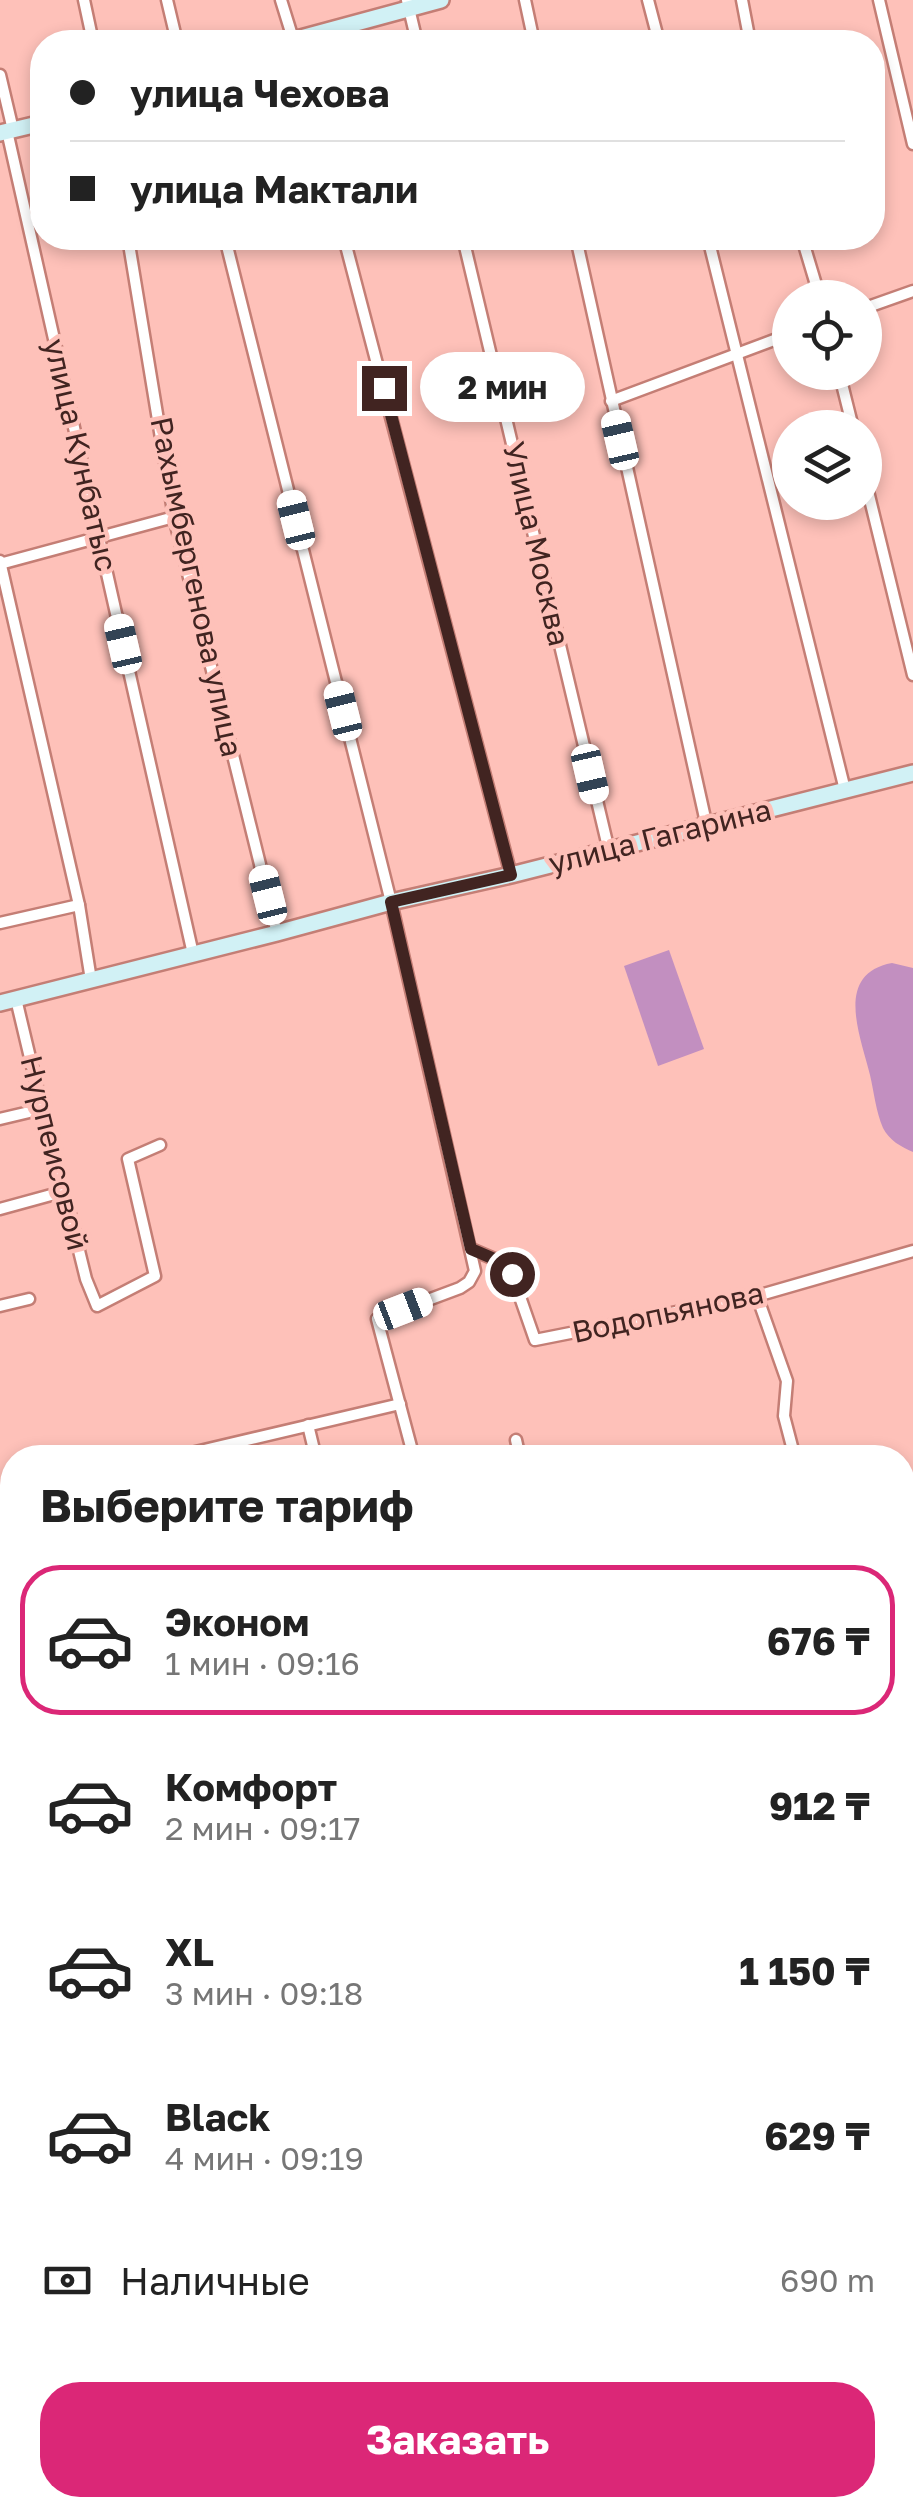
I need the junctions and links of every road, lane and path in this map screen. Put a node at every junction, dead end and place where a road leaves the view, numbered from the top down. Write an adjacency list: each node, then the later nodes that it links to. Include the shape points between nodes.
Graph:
1 (84, 0): 10 (street)
2 (167, 0): 11 (street)
3 (281, 0): 12 (street)
4 (441, 0): 9 (main road)
5 (525, 0): 15 (street)
6 (648, 0): 16 (street)
7 (742, 0): 17 (street)
8 (879, 0): 20 (street)
9 (408, 5): 13 (main road); 14 (street)
10 (90, 30)
11 (174, 30)
12 (288, 30)
13 (329, 30)
14 (414, 30)
15 (531, 30)
16 (656, 30)
17 (748, 30)
18 (0, 75): 19 (street, улица Кунбатыс)
19 (6, 132): 21 (street, улица Кунбатыс)
20 (913, 144)
21 (30, 238)
22 (33, 250): 38 (street, улица Кунбатыс)
23 (130, 250): 36 (street, Рахымбергенова улица)
24 (228, 250): 46 (street)
25 (347, 250): 45 (street)
26 (467, 250): 44 (street, Улица Москва)
27 (579, 250): 35 (street)
28 (711, 250): 34 (street)
29 (806, 250): 30 (street)
30 (815, 280)
31 (913, 291): 32 (street)
32 (882, 302)
33 (772, 341): 34 (street)
34 (738, 354): 35 (street); 42 (street)
35 (611, 401): 43 (street)
36 (174, 517): 38 (street); 49 (street, Рахымбергенова улица)
37 (875, 520): 40 (street)
38 (98, 538): 39 (street); 50 (street, улица Кунбатыс)
39 (0, 563): 47 (street)
40 (913, 676)
41 (913, 773): 42 (main road, улица Гагарина)
42 (846, 790): 43 (main road, улица Гагарина)
43 (707, 827): 44 (main road, улица Гагарина)
44 (608, 851): 45 (main road, улица Гагарина)
45 (511, 875): 46 (main road, улица Гагарина)
46 (391, 902): 49 (main road, улица Гагарина); 58 (street)
47 (78, 906): 48 (street); 51 (street)
48 (0, 922)
49 (277, 933): 50 (main road, улица Гагарина)
50 (194, 954): 51 (main road, улица Гагарина)
51 (91, 980): 52 (main road, улица Гагарина)
52 (8, 1001): 53 (street, Нурпеисовой)
53 (42, 1109): 54 (street); 56 (street, Нурпеисовой)
54 (0, 1119)
55 (160, 1145): 56 (street, Нурпеисовой, via 128,1159 156,1276 97,1306)
56 (62, 1192): 57 (street)
57 (0, 1209)
58 (471, 1249): 60 (street, Водопьянова, via 512,1274 535,1340); 63 (street, via 476,1271 469,1282 376,1319)
59 (913, 1250): 60 (street, Водопьянова)
60 (757, 1296): 70 (street, via 787,1381 784,1416)
61 (29, 1299): 62 (street)
62 (0, 1306)
63 (400, 1404): 64 (street); 68 (street)
64 (308, 1426): 66 (street); 67 (street)
65 (516, 1440): 69 (street)
66 (226, 1445)
67 (313, 1445)
68 (411, 1445)
69 (517, 1445)
70 (791, 1445)

